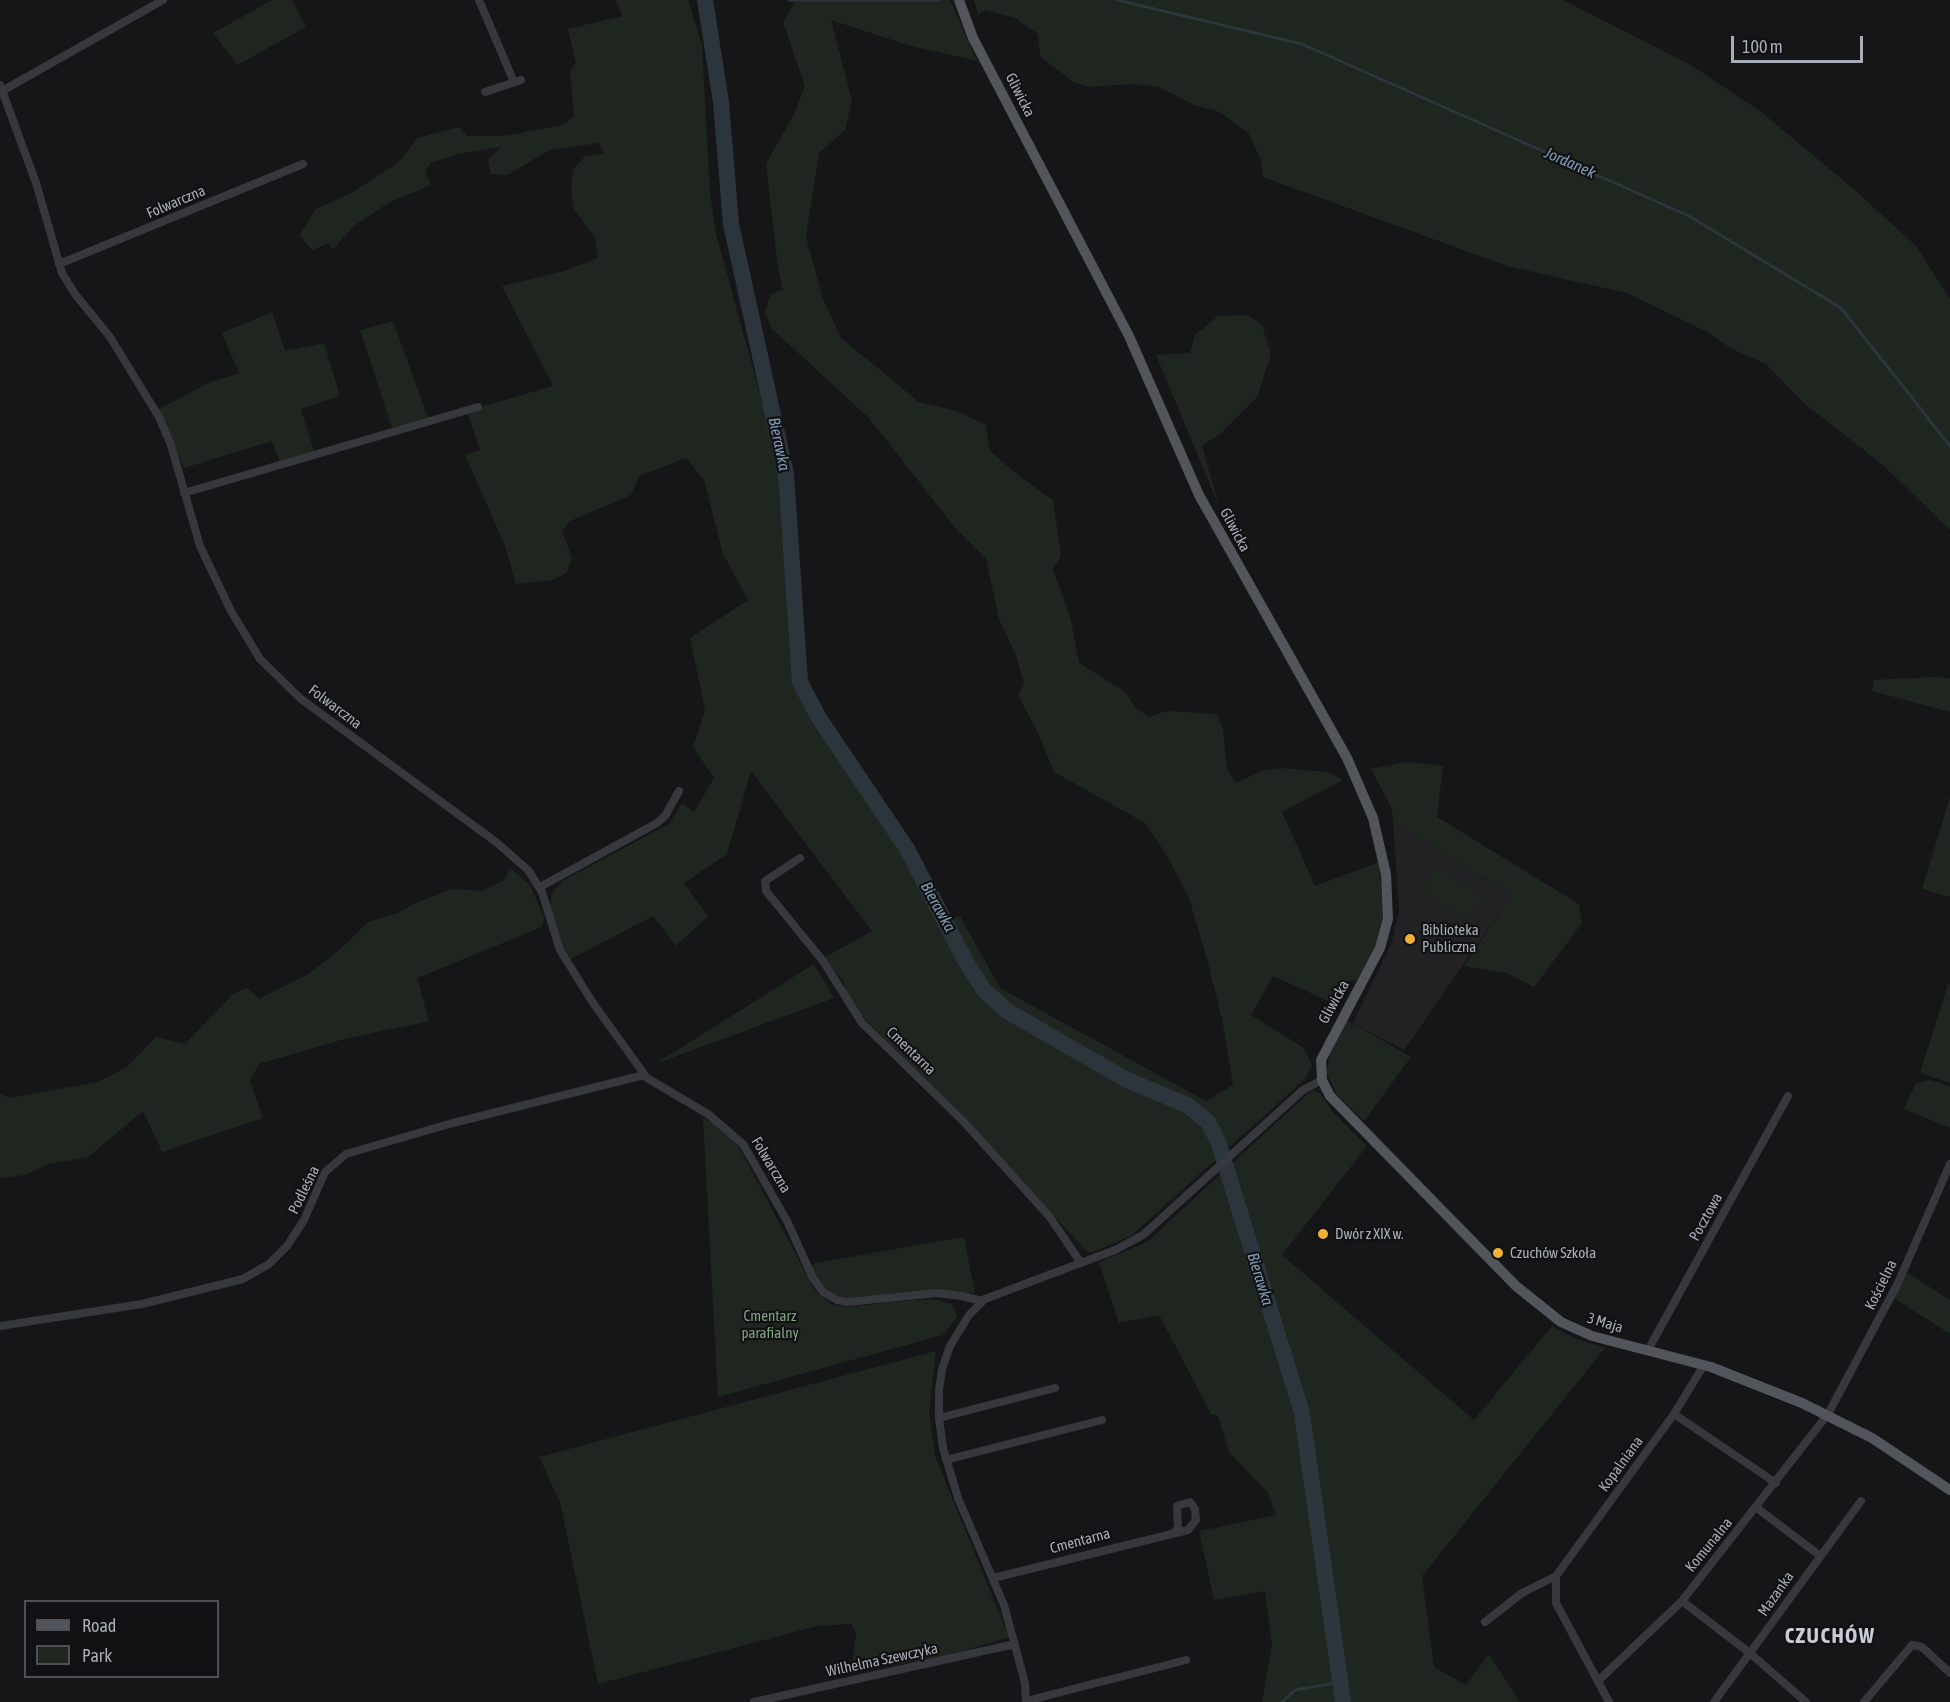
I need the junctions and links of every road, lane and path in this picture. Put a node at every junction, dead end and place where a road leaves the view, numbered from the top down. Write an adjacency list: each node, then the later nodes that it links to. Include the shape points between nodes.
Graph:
1 (163, 0): 4 (street, Folwarczna)
2 (479, 0): 5 (street, via 517,81)
3 (959, 0): 14 (main road, Gliwicka, via 979,48 1132,341 1199,495 1347,758 1373,818 1388,883 1386,929 1374,960 1324,1051)
4 (1, 88): 7 (street, Folwarczna, via 39,191)
5 (485, 92)
6 (303, 164): 7 (street, Folwarczna)
7 (59, 264): 9 (street, Folwarczna, via 72,290 112,341 156,412 169,439)
8 (478, 407): 9 (street)
9 (184, 493): 12 (street, Folwarczna, via 195,534 223,596 267,668 312,708 514,857)
10 (680, 791): 12 (street, via 657,823)
11 (800, 858): 17 (street, Cmentarna, via 765,881 766,891 823,961 862,1023 957,1115 1036,1200)
12 (540, 887): 13 (street, Folwarczna, via 555,939 569,967)
13 (644, 1075): 18 (street, Folwarczna, via 708,1114 743,1144 787,1221 813,1278 827,1295 858,1302 917,1294 949,1294); 19 (street, Podleśna, via 443,1125 342,1156 326,1172 292,1240 273,1260 243,1279 142,1304)
14 (1322, 1080): 17 (street, via 1307,1086 1137,1239); 20 (main road, 3 Maja, via 1344,1112 1540,1308 1582,1333)
15 (1788, 1096): 20 (street, Pocztowa)
16 (1950, 1164): 24 (street, Kościelna, via 1898,1283)
17 (1082, 1263): 18 (street)
18 (982, 1301): 25 (street, via 956,1334 945,1358)
19 (0, 1326)
20 (1648, 1350): 21 (main road, 3 Maja)
21 (1704, 1365): 23 (street, Kopalniana); 24 (main road, 3 Maja)
22 (1055, 1388): 25 (street)
23 (1674, 1414): 28 (street); 34 (street, Kopalniana)
24 (1828, 1414): 28 (street, Komunalna); 29 (main road, 3 Maja, via 1906,1458)
25 (939, 1418): 27 (street)
26 (1102, 1420): 27 (street)
27 (946, 1460): 35 (street, via 960,1505)
28 (1776, 1483): 31 (street, Komunalna)
29 (1950, 1490)
30 (1860, 1501): 33 (street, Mazanka)
31 (1757, 1508): 33 (street); 36 (street, Komunalna)
32 (1174, 1533): 35 (street, Cmentarna)
33 (1819, 1555): 39 (street, Mazanka)
34 (1556, 1576): 37 (street, Kopalniana, via 1522,1593); 42 (street, via 1556,1603)
35 (993, 1578): 38 (street)
36 (1682, 1601): 39 (street); 42 (street, Komunalna)
37 (1485, 1622)
38 (1015, 1644): 43 (street, Wilhelma Szewczyka); 44 (street)
39 (1751, 1654): 46 (street, Mazanka); 47 (street)
40 (1186, 1660): 44 (street)
41 (1949, 1672): 48 (street, via 1922,1647 1912,1645)
42 (1598, 1681): 45 (street)
43 (754, 1702)
44 (1026, 1702)
45 (1609, 1702)
46 (1714, 1702)
47 (1806, 1702)
48 (1864, 1702)

